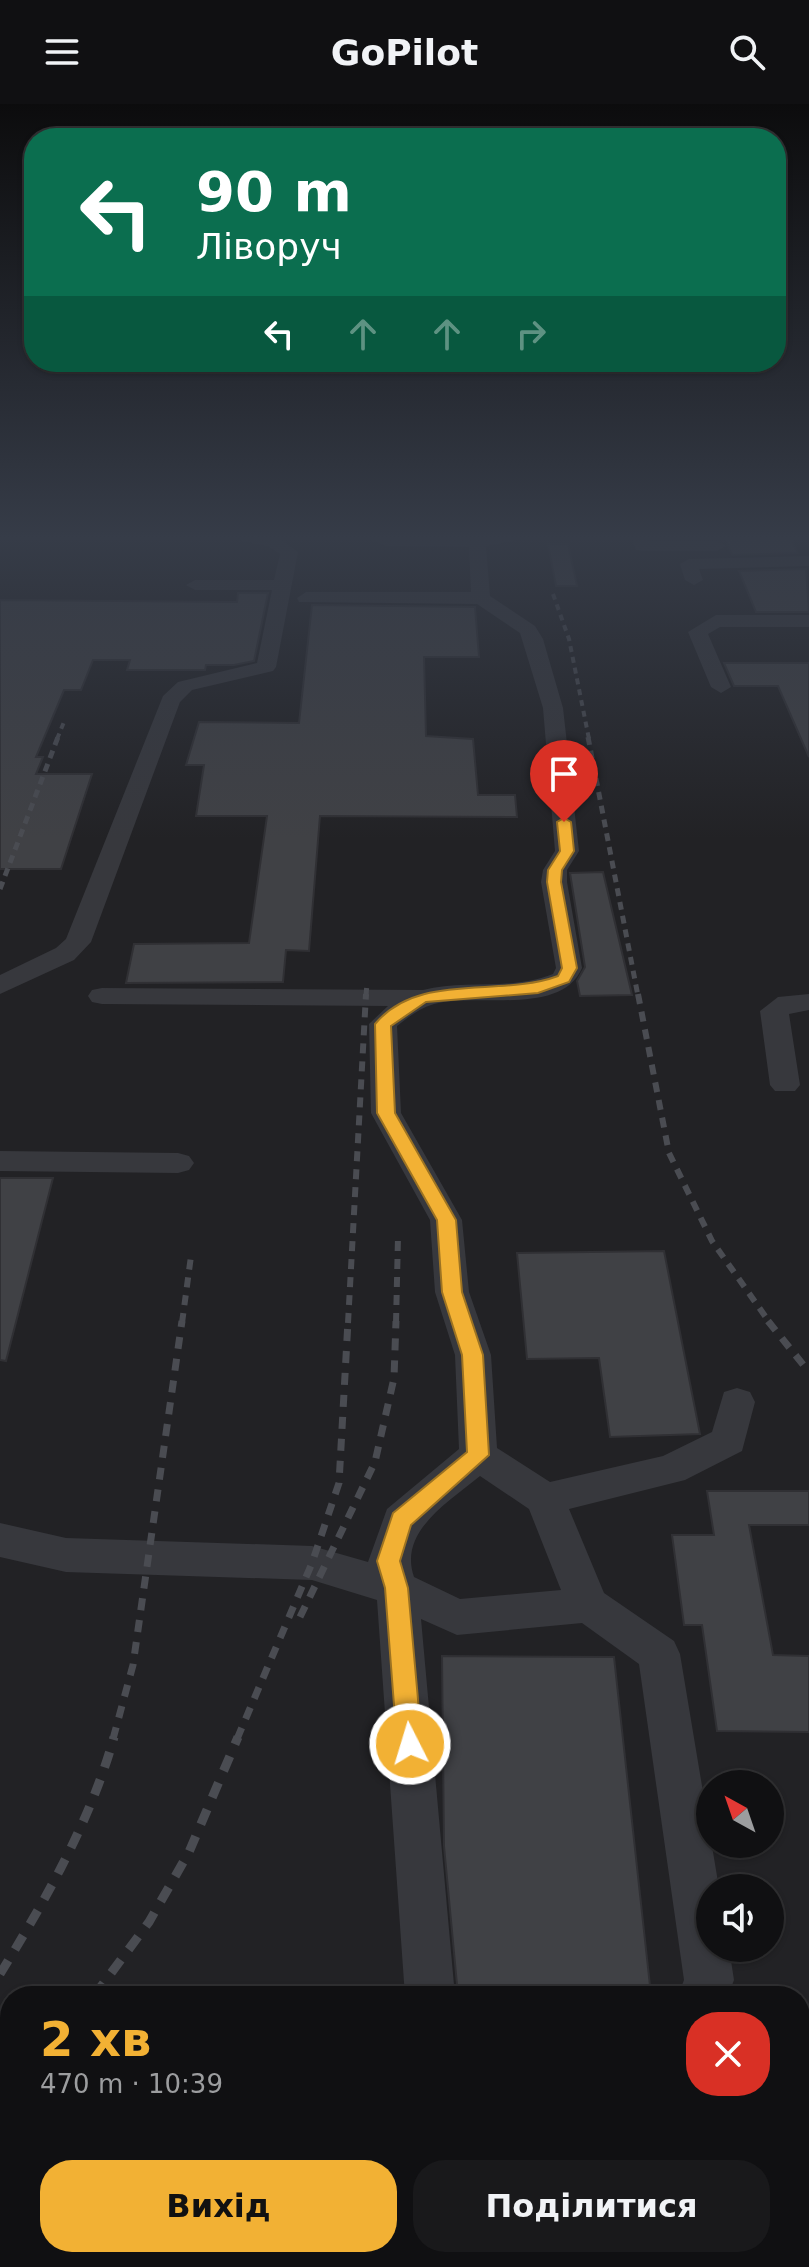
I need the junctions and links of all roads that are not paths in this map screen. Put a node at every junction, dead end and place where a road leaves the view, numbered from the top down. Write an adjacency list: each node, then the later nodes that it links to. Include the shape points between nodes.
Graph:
1 (272, 638): 5 (lane, via 266,667 185,686 170,700 78,942 65,954)
2 (531, 638): 7 (lane, via 553,708 567,851 554,882 569,968 564,979 538,989)
3 (700, 638): 4 (lane)
4 (721, 687)
5 (0, 986)
6 (102, 996): 7 (lane)
7 (422, 998): 13 (lane, via 383,1024 386,1113 446,1220 452,1292 473,1355)
8 (809, 1002): 9 (lane, via 788,1003 774,1011)
9 (785, 1085)
10 (0, 1161): 11 (lane)
11 (178, 1163)
12 (737, 1402): 14 (lane, via 729,1441 671,1469)
13 (478, 1455): 14 (lane); 16 (lane, via 401,1520 388,1561)
14 (545, 1499): 17 (lane)
15 (0, 1540): 16 (lane, via 66,1555 312,1563)
16 (397, 1588): 17 (lane, via 457,1617); 18 (lane)
17 (588, 1605): 19 (lane, via 659,1654)
18 (429, 1986)
19 (707, 1986)

